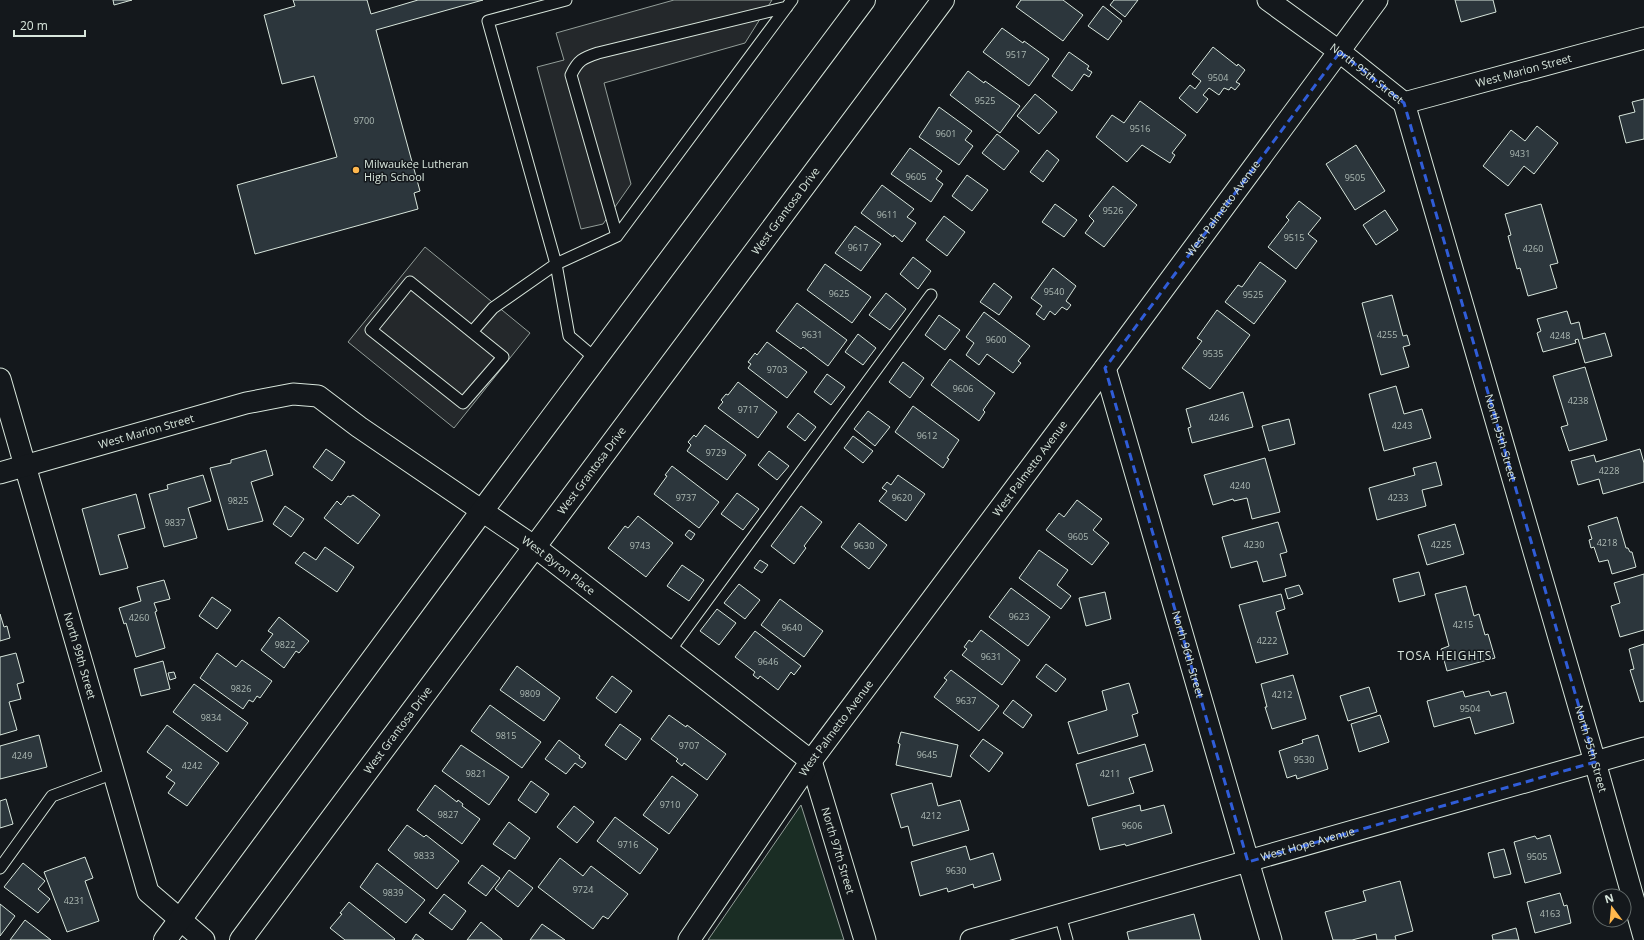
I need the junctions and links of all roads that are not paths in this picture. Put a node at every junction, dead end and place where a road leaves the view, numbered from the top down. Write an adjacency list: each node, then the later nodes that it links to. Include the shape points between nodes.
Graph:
1 (566, 0): 11 (lane, via 488,21)
2 (864, 0): 14 (street)
3 (943, 0): 21 (street, West Grantosa Drive)
4 (1268, 0): 8 (street, North 95th Street)
5 (1377, 0): 8 (street, West Palmetto Avenue)
6 (789, 4): 10 (lane); 10 (lane, via 598,53 576,64 571,75)
7 (1644, 38): 9 (street, West Marion Street)
8 (1340, 52): 9 (street, North 95th Street); 15 (street, West Palmetto Avenue)
9 (1404, 103): 25 (street, North 95th Street)
10 (617, 236): 11 (lane)
11 (556, 264): 13 (lane, via 493,308); 14 (lane, via 569,336)
12 (931, 295): 22 (lane)
13 (472, 332): 13 (lane, via 503,357 463,403 371,330 410,282)
14 (596, 359): 20 (street)
15 (1105, 368): 24 (street, West Palmetto Avenue); 27 (street, North 96th Street)
16 (0, 379): 18 (street, North 99th Street)
17 (293, 394): 18 (street, West Marion Street, via 246,403); 20 (street, West Byron Place, via 318,396)
18 (24, 466): 19 (street, West Marion Street); 26 (street, North 99th Street)
19 (0, 473)
20 (482, 511): 21 (street, West Byron Place); 30 (street)
21 (535, 547): 22 (street, West Byron Place); 34 (street, West Grantosa Drive)
22 (669, 652): 24 (street, West Byron Place)
23 (1644, 748): 25 (street, West Hope Avenue)
24 (811, 761): 35 (street, West Palmetto Avenue); 36 (street, North 97th Street)
25 (1595, 762): 27 (street, West Hope Avenue); 31 (street, North 95th Street)
26 (114, 773): 28 (lane, via 52,796); 30 (street, North 99th Street, via 148,892)
27 (1248, 862): 29 (street, West Hope Avenue); 39 (street, North 96th Street)
28 (0, 868)
29 (1060, 915): 37 (street, West Hope Avenue); 38 (lane)
30 (180, 920): 32 (street); 33 (street, North 99th Street)
31 (1644, 937)
32 (165, 940)
33 (204, 940)
34 (241, 940)
35 (689, 940)
36 (865, 940)
37 (971, 940)
38 (1067, 940)
39 (1271, 940)

